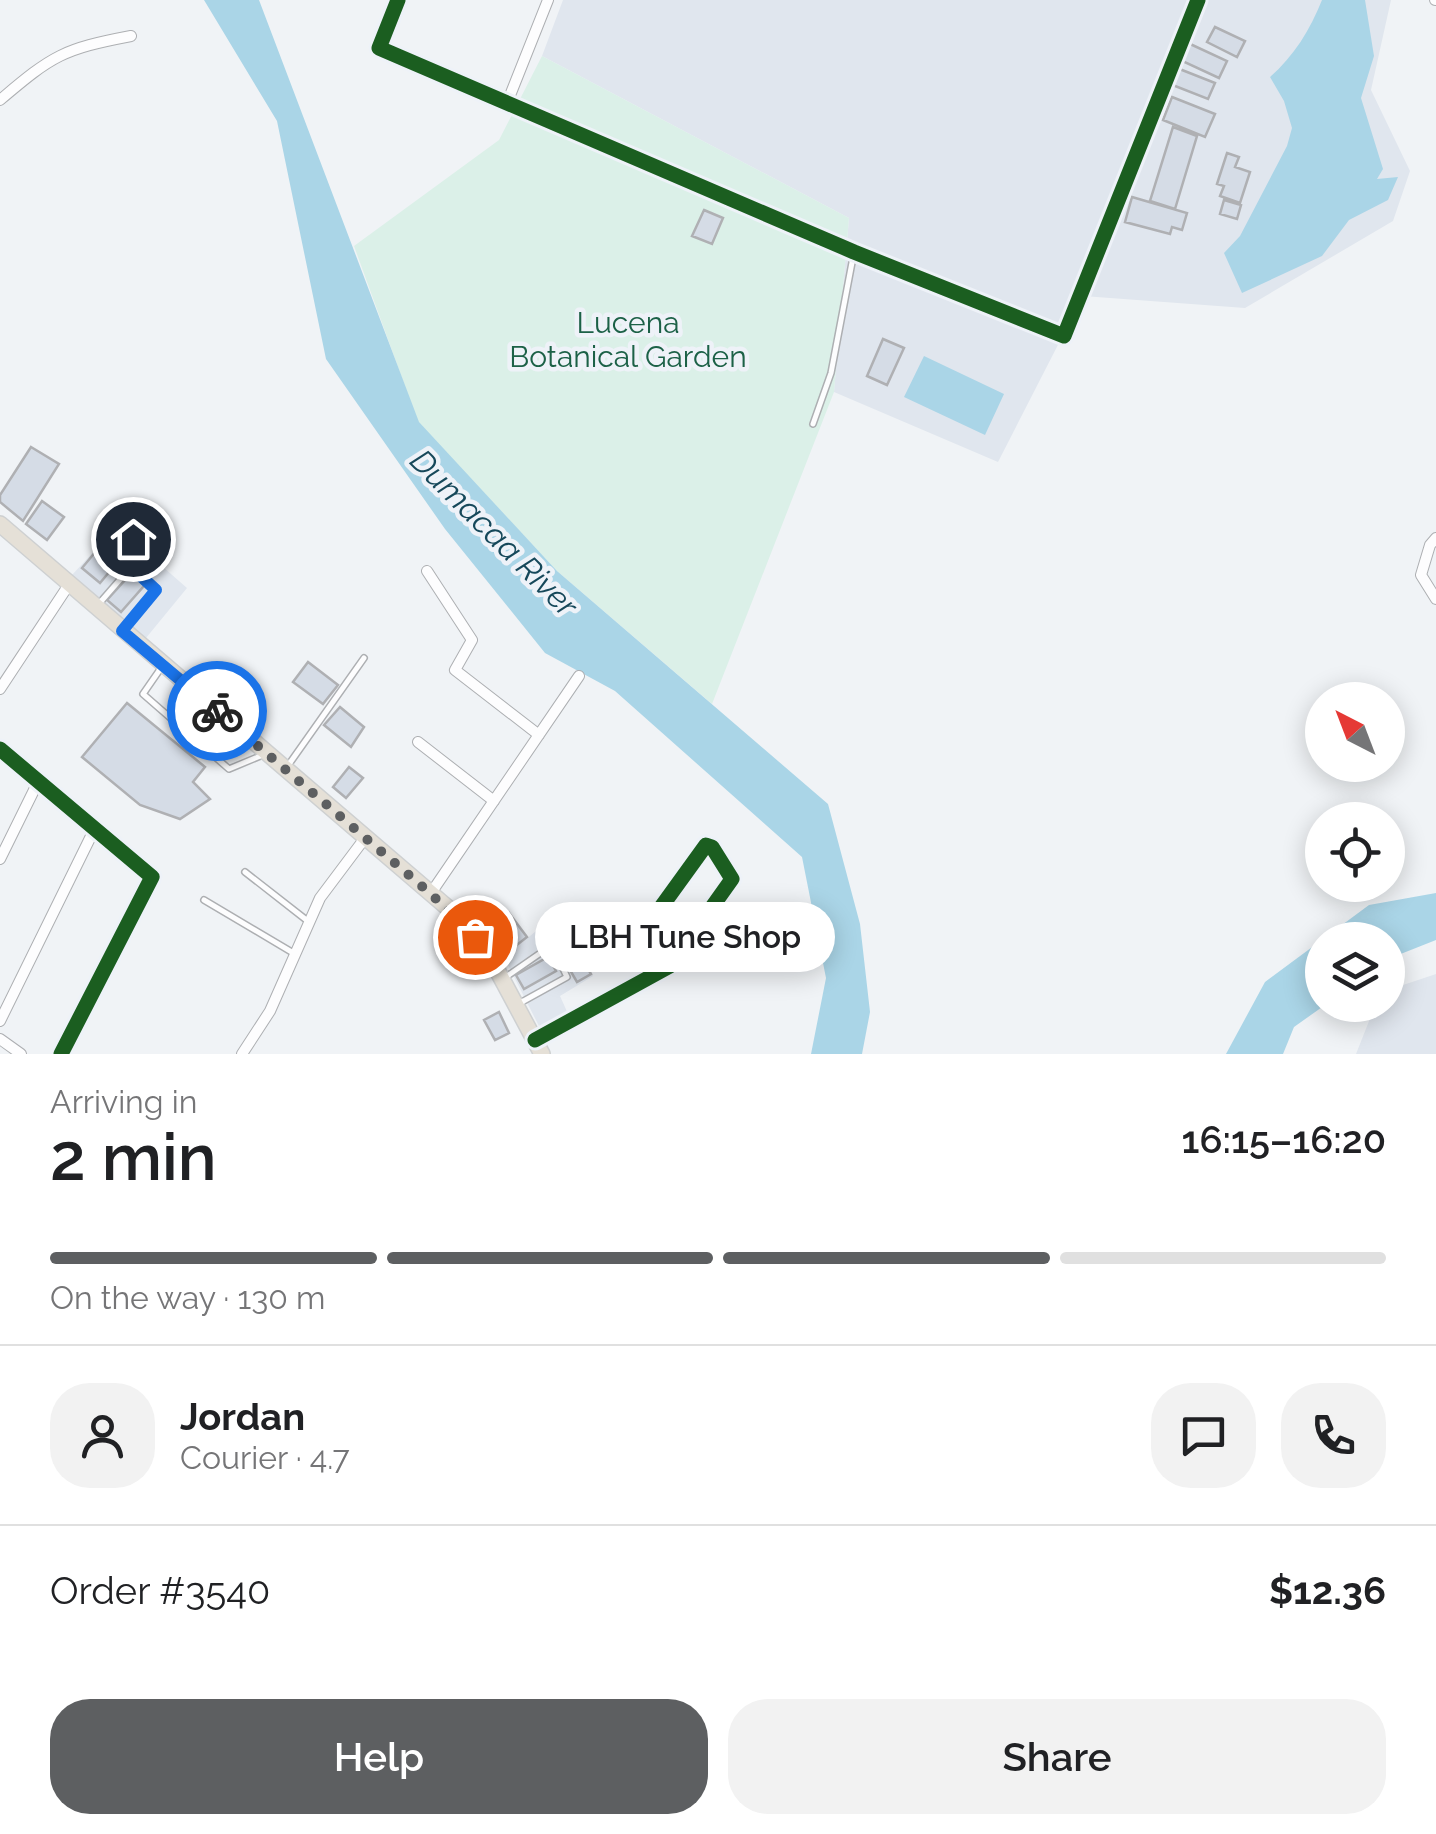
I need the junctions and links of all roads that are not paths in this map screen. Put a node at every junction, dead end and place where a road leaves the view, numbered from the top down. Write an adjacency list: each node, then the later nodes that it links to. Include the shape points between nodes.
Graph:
1 (398, 0): 6 (street, via 379,48)
2 (548, 0): 6 (street)
3 (1198, 0): 7 (street, via 1064,336)
4 (131, 36): 5 (street, via 73,47)
5 (0, 100)
6 (507, 102): 7 (street)
7 (854, 252): 8 (lane, via 831,373)
8 (813, 424)
9 (0, 524): 14 (main road)
10 (1436, 538): 15 (street, via 1421,576)
11 (133, 539): 12 (lane)
12 (131, 567): 16 (lane); 17 (lane, via 156,590)
13 (426, 571): 22 (street, via 472,640 455,670)
14 (68, 586): 16 (main road); 21 (street)
15 (1436, 599)
16 (95, 608): 17 (main road)
17 (122, 631): 19 (main road)
18 (364, 658): 26 (lane)
19 (162, 665): 25 (main road); 25 (lane, via 143,694 229,768)
20 (580, 676): 22 (street)
21 (0, 689)
22 (539, 735): 28 (street)
23 (418, 742): 28 (street)
24 (0, 749): 27 (street)
25 (267, 754): 26 (main road)
26 (286, 769): 30 (main road)
27 (38, 782): 29 (street); 31 (street)
28 (494, 801): 33 (street)
29 (95, 828): 40 (street); 44 (street, via 152,877)
30 (365, 838): 33 (main road); 35 (street)
31 (0, 859)
32 (245, 872): 35 (lane)
33 (431, 894): 38 (main road, via 462,920)
34 (204, 900): 37 (lane)
35 (309, 922): 37 (street)
36 (688, 937): 36 (street, via 732,879 712,847 706,846 659,910); 42 (street, via 670,966)
37 (295, 954): 45 (street)
38 (503, 979): 39 (main road); 39 (lane, via 552,945 567,977)
39 (517, 1004): 42 (main road)
40 (0, 1022)
41 (0, 1038): 43 (street)
42 (538, 1047)
43 (21, 1054)
44 (61, 1054)
45 (242, 1054)

